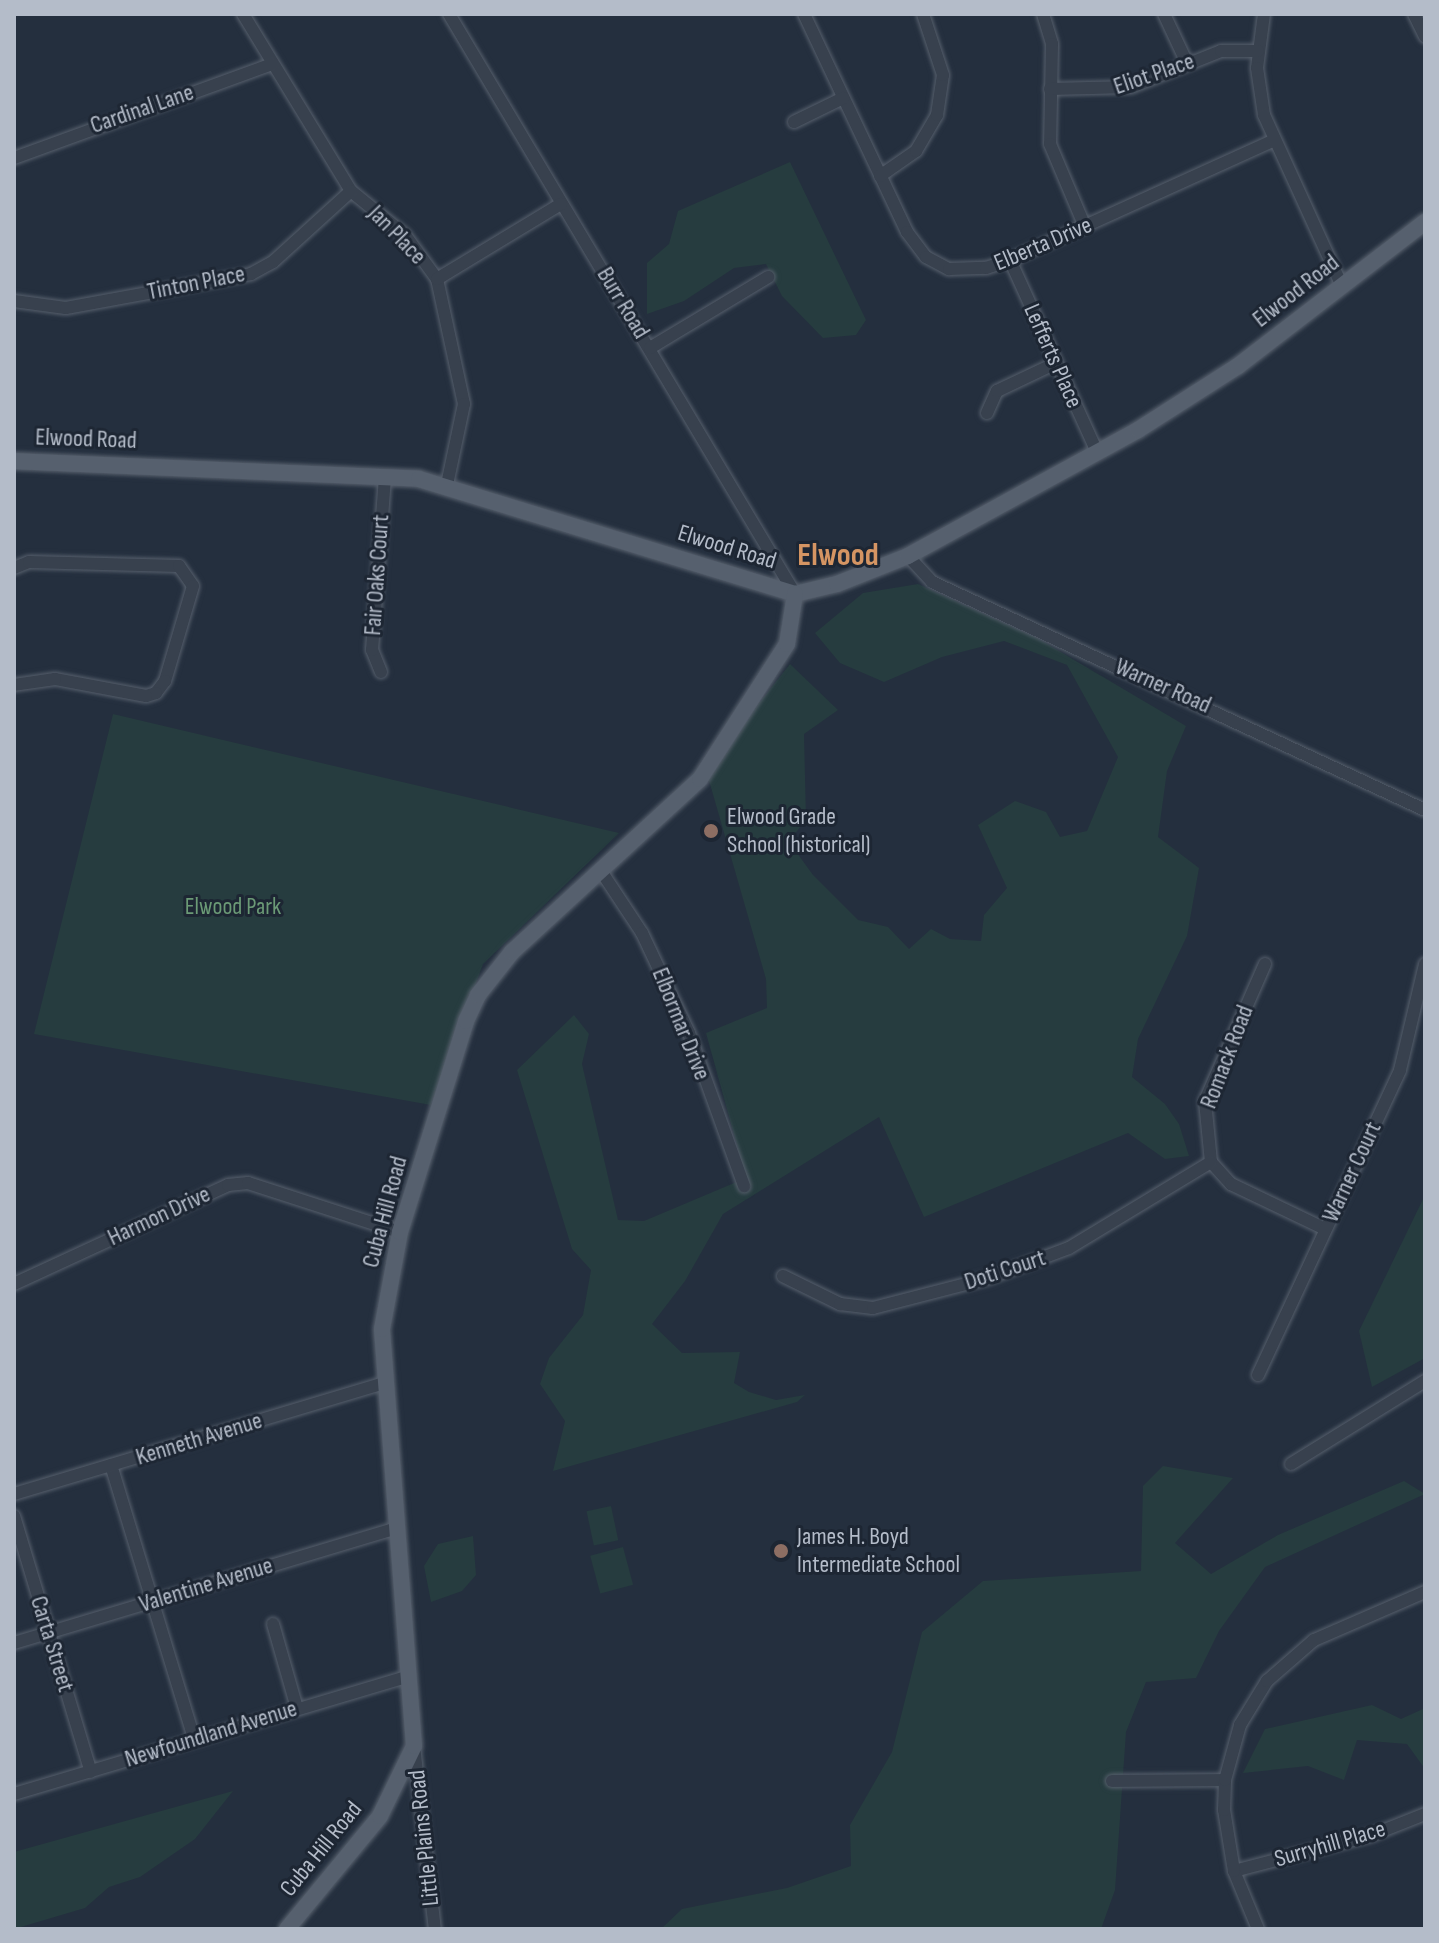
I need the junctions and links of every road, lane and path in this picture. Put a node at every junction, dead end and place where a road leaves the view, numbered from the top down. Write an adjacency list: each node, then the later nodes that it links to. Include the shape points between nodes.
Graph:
1 (243, 14): 12 (street, Jan Place)
2 (449, 14): 20 (street, Burr Road)
3 (804, 14): 14 (street, Elberta Drive)
4 (923, 14): 18 (street, via 941,64 937,115 916,151)
5 (1043, 14): 13 (street, via 1052,44)
6 (1164, 14): 11 (street)
7 (1264, 14): 10 (street)
8 (1414, 14): 9 (street)
9 (1425, 37)
10 (1258, 51): 11 (street, Eliot Place, via 1221,51); 16 (street, via 1258,90)
11 (1187, 63): 13 (street, Eliot Place, via 1131,87)
12 (272, 64): 17 (street, Cardinal Lane); 19 (street, Jan Place)
13 (1050, 89): 22 (street, via 1050,144)
14 (843, 98): 15 (street); 18 (street, Elberta Drive)
15 (794, 122)
16 (1274, 140): 22 (street, Elberta Drive); 26 (street)
17 (14, 158)
18 (880, 176): 23 (street, Elberta Drive, via 907,232 926,257 965,271)
19 (351, 191): 25 (street, Jan Place, via 405,235); 27 (street, Tinton Place, via 273,262 251,274 66,308)
20 (561, 204): 25 (street); 28 (street, Burr Road)
21 (1425, 222): 26 (main road, Elwood Road)
22 (1085, 227): 23 (street, Elberta Drive)
23 (1010, 260): 29 (street, Lefferts Place)
24 (768, 277): 28 (street)
25 (437, 279): 34 (street, Jan Place, via 464,404)
26 (1342, 286): 31 (main road, Elwood Road, via 1205,388)
27 (14, 301)
28 (650, 348): 37 (street, Burr Road)
29 (1056, 363): 30 (street, via 997,391); 31 (street, Lefferts Place)
30 (987, 413)
31 (1097, 452): 35 (main road, Elwood Road)
32 (14, 461): 33 (main road, Elwood Road)
33 (385, 476): 34 (main road, Elwood Road); 38 (street, Fair Oaks Court, via 372,650)
34 (447, 485): 37 (main road, Elwood Road)
35 (908, 556): 37 (main road, Elwood Road); 40 (street, Warner Road, via 932,582)
36 (14, 568): 39 (street, via 29,562 179,566 193,586 165,681 156,693 146,696 55,679)
37 (795, 594): 41 (main road, Cuba Hill Road, via 787,644 700,779)
38 (381, 672)
39 (14, 685)
40 (1425, 810)
41 (601, 871): 45 (street, Elbormar Drive, via 642,933 689,1033); 47 (main road, Cuba Hill Road, via 512,952 478,995)
42 (1265, 964): 44 (street, Romack Road, via 1205,1101)
43 (1425, 964): 46 (street, Warner Court, via 1414,995 1407,1053)
44 (1211, 1162): 46 (street, via 1231,1184); 48 (street, Doti Court, via 1069,1248 989,1278 873,1308 840,1304)
45 (744, 1186)
46 (1325, 1229): 50 (street, Warner Court)
47 (400, 1232): 49 (street, Harmon Drive, via 248,1183 228,1185); 52 (main road, Cuba Hill Road, via 382,1329)
48 (783, 1276)
49 (14, 1284)
50 (1258, 1375)
51 (1425, 1381): 53 (street)
52 (383, 1383): 54 (street, Kenneth Avenue); 57 (main road, Cuba Hill Road)
53 (1291, 1464)
54 (111, 1465): 55 (street, Kenneth Avenue); 59 (street)
55 (14, 1494)
56 (14, 1516): 61 (street, Carta Street)
57 (397, 1528): 59 (street, Valentine Avenue); 63 (main road, Cuba Hill Road)
58 (1425, 1592): 68 (street, via 1314,1640 1286,1662 1252,1703)
59 (152, 1602): 61 (street, Valentine Avenue); 65 (street)
60 (273, 1624): 64 (street)
61 (49, 1632): 62 (street, Valentine Avenue); 67 (street, Carta Street)
62 (14, 1643)
63 (409, 1676): 64 (street, Newfoundland Avenue); 66 (main road, Cuba Hill Road)
64 (297, 1708): 65 (street, Newfoundland Avenue)
65 (194, 1739): 67 (street, Newfoundland Avenue)
66 (414, 1746): 73 (main road, Cuba Hill Road, via 380,1816); 74 (street, Little Plains Road)
67 (91, 1772): 70 (street, Newfoundland Avenue)
68 (1225, 1780): 69 (street); 72 (street)
69 (1112, 1781)
70 (14, 1794)
71 (1425, 1814): 72 (street, Surryhill Place, via 1372,1835)
72 (1234, 1871): 75 (street)
73 (287, 1929)
74 (435, 1929)
75 (1258, 1929)

